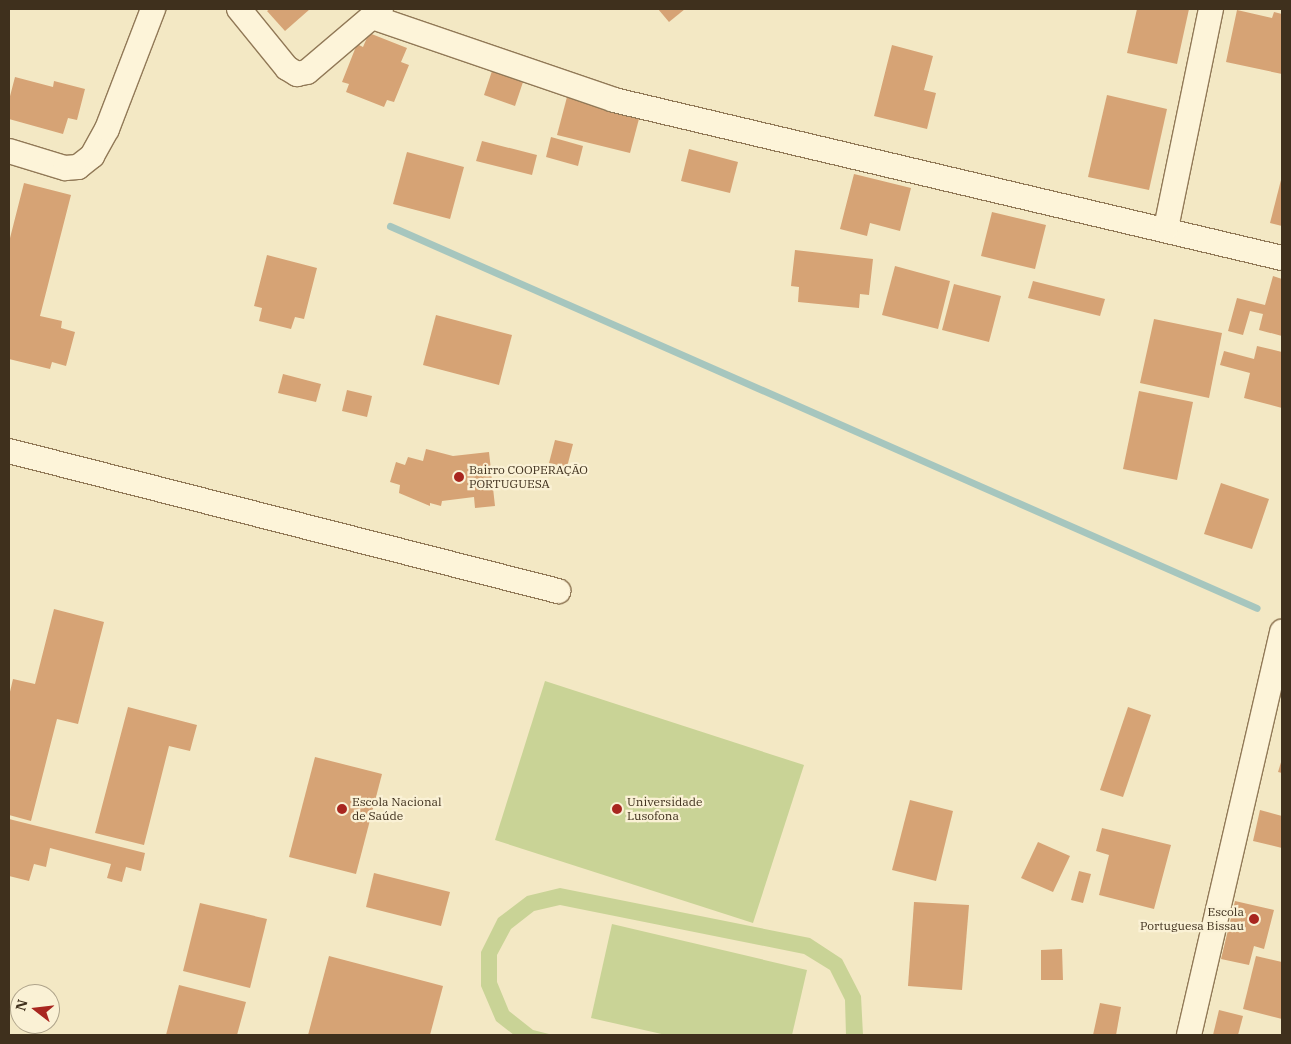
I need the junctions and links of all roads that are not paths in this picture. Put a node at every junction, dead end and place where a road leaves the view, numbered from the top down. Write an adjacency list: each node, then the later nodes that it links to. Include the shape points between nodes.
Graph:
1 (153, 9): 5 (street, via 107,129 92,156 78,167 65,168)
2 (239, 9): 4 (street, via 287,68 296,74 306,72)
3 (1211, 9): 6 (street)
4 (377, 13): 6 (street, via 614,100)
5 (9, 151)
6 (1166, 228): 7 (street)
7 (1282, 258)
8 (9, 451): 9 (street)
9 (558, 591)
10 (1282, 632): 11 (street)
11 (1279, 662): 12 (street)
12 (1189, 1035)

